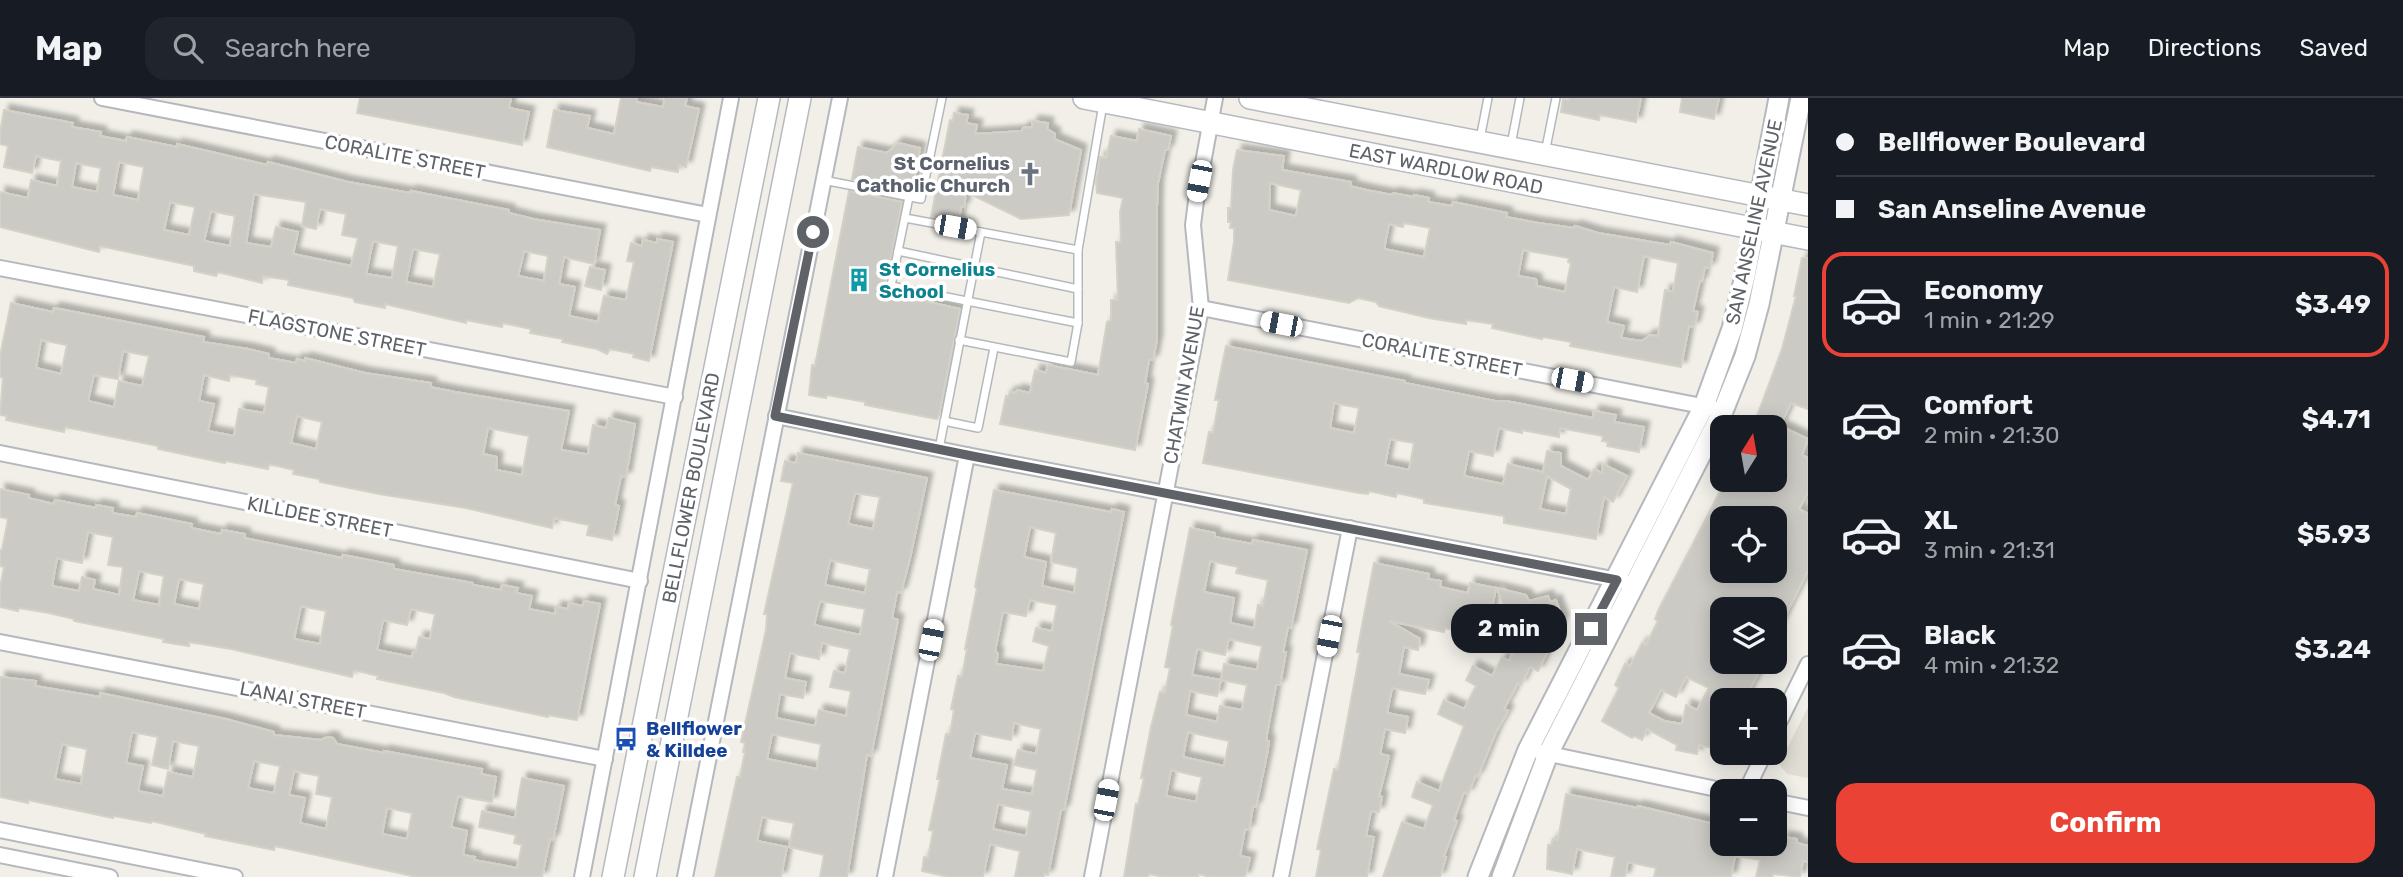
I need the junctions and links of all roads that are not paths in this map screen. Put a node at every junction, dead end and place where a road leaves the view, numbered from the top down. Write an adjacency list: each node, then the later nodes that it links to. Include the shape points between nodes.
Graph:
1 (102, 98): 27 (street, CORALITE STREET)
2 (731, 98): 27 (street, BELLFLOWER BOULEVARD)
3 (769, 98): 68 (main road, BELLFLOWER BOULEVARD)
4 (800, 98): 69 (main road, BELLFLOWER BOULEVARD)
5 (840, 98): 22 (street)
6 (942, 98): 24 (lane, via 920,199)
7 (1215, 98): 15 (street, CHATWIN AVENUE)
8 (1250, 98): 16 (main road, EAST WARDLOW ROAD)
9 (1488, 98): 17 (lane)
10 (1520, 98): 18 (lane)
11 (1556, 98): 19 (lane)
12 (1779, 98): 25 (street, SAN ANSELINE AVENUE)
13 (1801, 98): 25 (street, SAN ANSELINE AVENUE)
14 (1093, 101): 15 (main road, EAST WARDLOW ROAD); 33 (lane)
15 (1210, 124): 20 (main road, EAST WARDLOW ROAD); 39 (street, CHATWIN AVENUE, via 1193,225)
16 (1397, 126): 17 (main road, EAST WARDLOW ROAD); 20 (main road)
17 (1479, 142): 18 (main road, EAST WARDLOW ROAD)
18 (1510, 148): 19 (main road, EAST WARDLOW ROAD)
19 (1545, 154): 21 (main road, EAST WARDLOW ROAD)
20 (1390, 158): 23 (main road, EAST WARDLOW ROAD)
21 (1576, 160): 23 (main road); 25 (main road, EAST WARDLOW ROAD)
22 (823, 180): 24 (lane); 45 (street)
23 (1571, 192): 29 (main road, EAST WARDLOW ROAD)
24 (909, 197): 28 (lane)
25 (1771, 197): 26 (main road, EAST WARDLOW ROAD); 29 (street, SAN ANSELINE AVENUE); 31 (street, SAN ANSELINE AVENUE)
26 (1808, 205)
27 (708, 215): 43 (street, BELLFLOWER BOULEVARD)
28 (905, 218): 30 (lane); 34 (lane)
29 (1753, 228): 31 (main road, EAST WARDLOW ROAD); 44 (street, SAN ANSELINE AVENUE)
30 (981, 232): 33 (lane); 35 (lane)
31 (1774, 232): 32 (main road, EAST WARDLOW ROAD); 44 (street, SAN ANSELINE AVENUE, via 1748,345)
32 (1808, 239)
33 (1078, 250): 37 (lane)
34 (898, 251): 35 (lane); 38 (lane, via 891,286)
35 (973, 267): 37 (lane); 38 (lane)
36 (0, 268): 43 (street, FLAGSTONE STREET)
37 (1078, 289): 40 (lane)
38 (966, 301): 40 (lane); 41 (lane)
39 (1201, 309): 44 (street, CORALITE STREET); 50 (street, CHATWIN AVENUE)
40 (1079, 323): 42 (lane, via 1072,362)
41 (959, 340): 42 (lane); 46 (lane)
42 (994, 348): 46 (lane, via 978,428)
43 (675, 397): 52 (street, BELLFLOWER BOULEVARD)
44 (1714, 408): 53 (street, SAN ANSELINE AVENUE)
45 (775, 416): 47 (street); 70 (street)
46 (944, 421): 47 (lane)
47 (939, 449): 49 (street)
48 (0, 453): 52 (street, KILLDEE STREET)
49 (967, 455): 50 (street); 71 (street)
50 (1165, 492): 51 (street); 72 (street, CHATWIN AVENUE)
51 (1350, 528): 53 (street); 73 (street)
52 (640, 581): 59 (street, BELLFLOWER BOULEVARD)
53 (1626, 582): 57 (street, SAN ANSELINE AVENUE); 58 (street, SAN ANSELINE AVENUE)
54 (0, 642): 59 (street, LANAI STREET)
55 (1808, 664): 56 (street)
56 (1787, 707)
57 (1528, 750): 58 (street); 74 (street, SAN ANSELINE AVENUE)
58 (1548, 754): 60 (street); 75 (street, SAN ANSELINE AVENUE)
59 (605, 759): 67 (street, BELLFLOWER BOULEVARD)
60 (1710, 788)
61 (1787, 803): 62 (street)
62 (1808, 807)
63 (0, 830): 66 (street)
64 (0, 855): 65 (street)
65 (110, 877)
66 (235, 877)
67 (582, 877)
68 (613, 877)
69 (645, 877)
70 (685, 877)
71 (885, 877)
72 (1092, 877)
73 (1281, 877)
74 (1478, 877)
75 (1502, 877)

